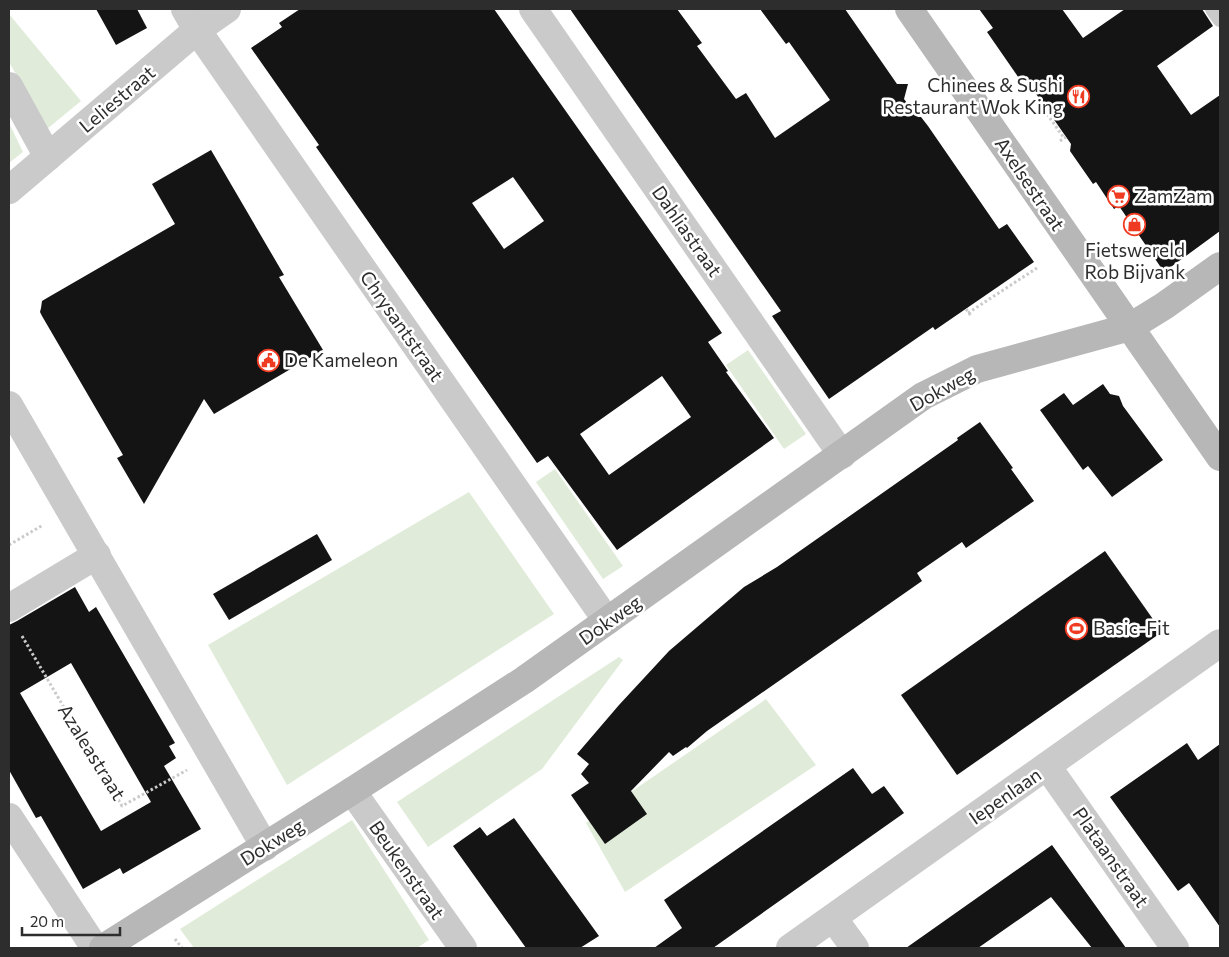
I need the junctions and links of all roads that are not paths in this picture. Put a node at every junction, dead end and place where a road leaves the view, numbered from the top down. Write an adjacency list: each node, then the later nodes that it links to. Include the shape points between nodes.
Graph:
1 (227, 9): 5 (street, Leliestraat)
2 (532, 9): 13 (street, Dahliastraat)
3 (909, 9): 11 (street, Axelsestraat)
4 (1213, 9): 6 (lane)
5 (191, 19): 8 (street, Leliestraat); 17 (street, Chrysantstraat)
6 (1220, 19)
7 (9, 86): 8 (street)
8 (48, 157): 9 (street, Leliestraat)
9 (9, 190)
10 (1220, 266): 11 (street, Dokweg)
11 (1130, 327): 13 (street, Dokweg, via 977,369 923,396); 14 (street, Axelsestraat)
12 (9, 405): 15 (street)
13 (842, 454): 17 (street, Dokweg)
14 (1220, 457)
15 (96, 555): 16 (street); 22 (street)
16 (14, 619)
17 (607, 621): 20 (street, Dokweg, via 524,680)
18 (1220, 643): 19 (street, Iepenlaan)
19 (1047, 766): 23 (street, Iepenlaan); 29 (street, Plataanstraat)
20 (352, 792): 22 (street, Dokweg); 26 (street, Beukenstraat)
21 (9, 817): 24 (street)
22 (264, 847): 25 (street, Dokweg)
23 (833, 918): 27 (street, Iepenlaan); 28 (street)
24 (95, 948)
25 (103, 948)
26 (463, 948)
27 (790, 948)
28 (855, 948)
29 (1175, 948)

